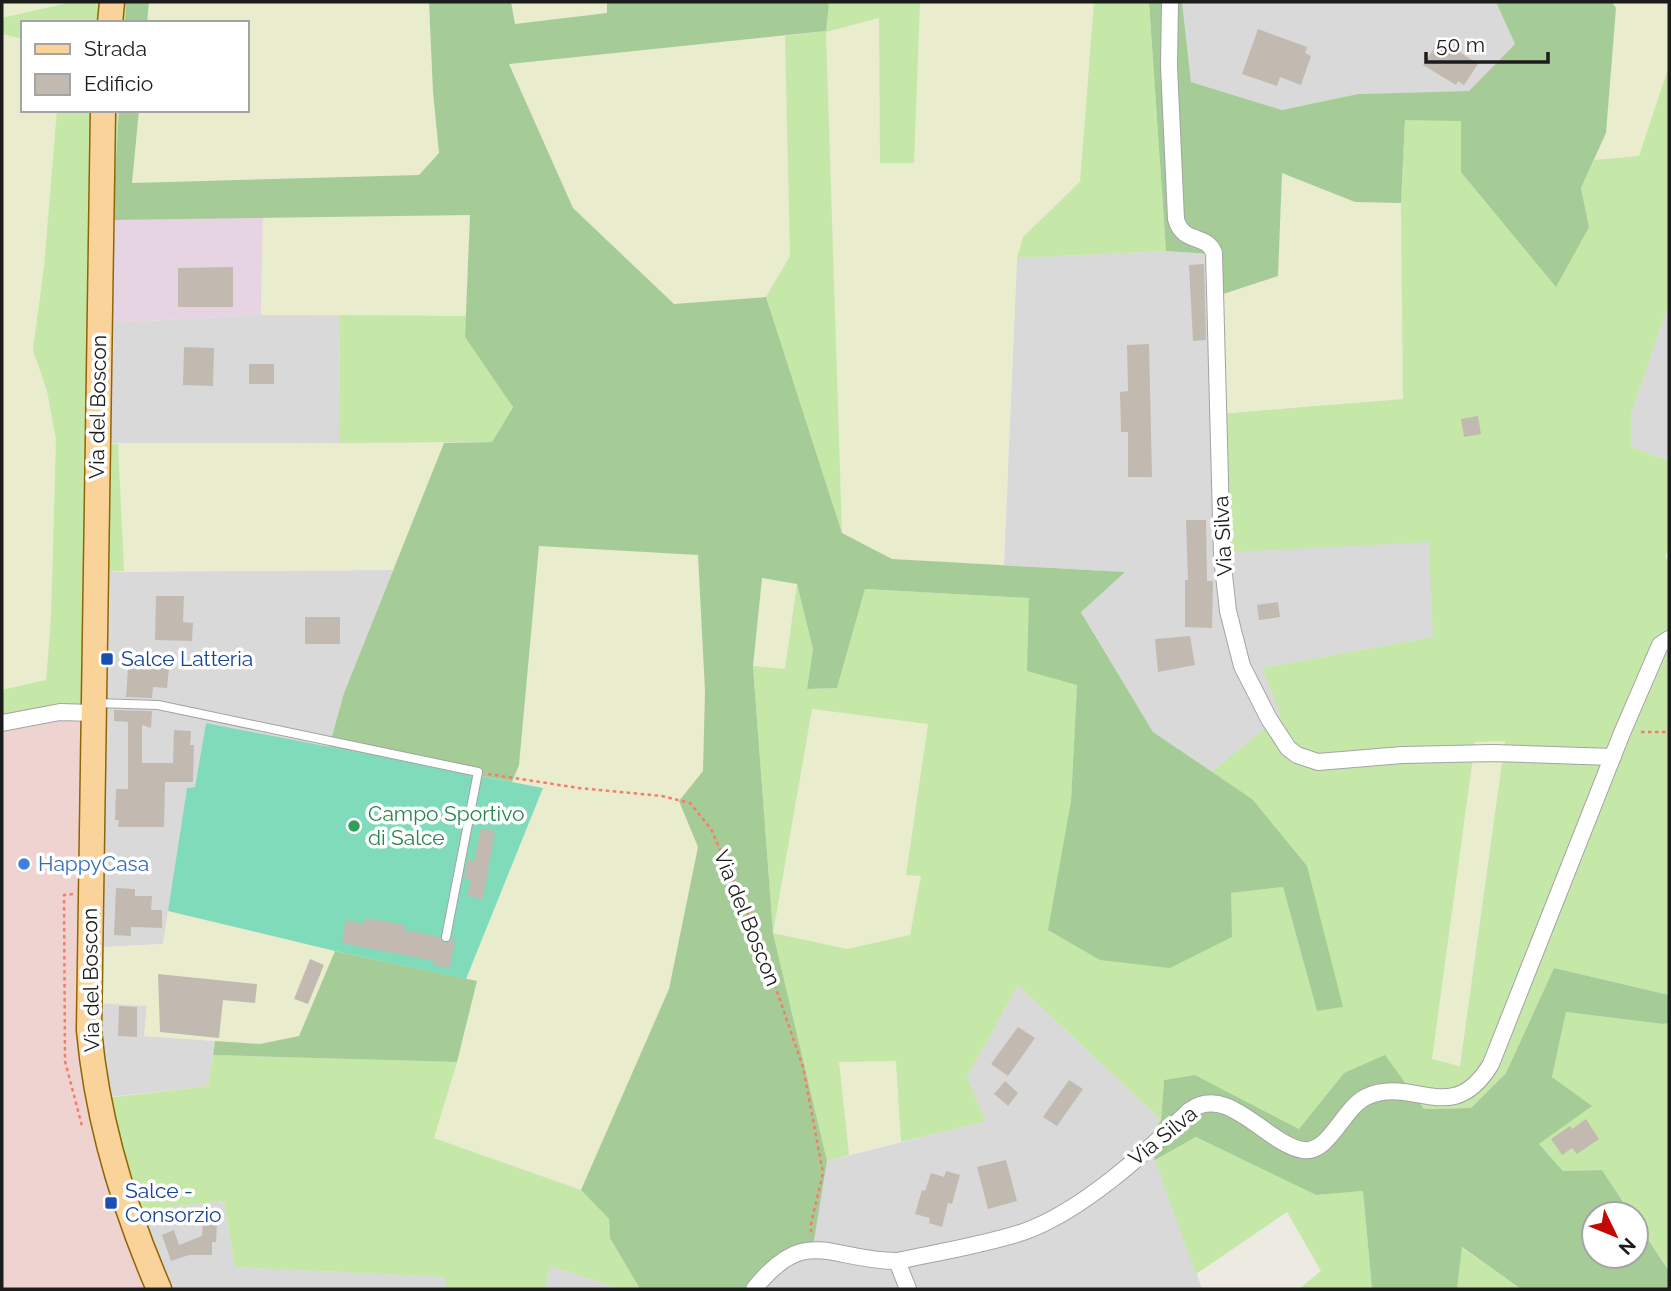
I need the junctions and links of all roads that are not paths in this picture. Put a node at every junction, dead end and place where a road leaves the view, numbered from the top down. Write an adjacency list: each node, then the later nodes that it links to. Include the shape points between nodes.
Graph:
1 (113, 2): 3 (main road)
2 (1170, 2): 8 (street, Via Silva, via 1176,219 1186,236 1209,244 1214,253 1227,603 1242,666 1269,719 1292,752 1318,762 1493,753)
3 (110, 21)
4 (103, 112): 6 (main road, Via del Boscon)
5 (1669, 639): 8 (street, Via Silva, via 1660,645)
6 (93, 708): 7 (street); 9 (lane, via 158,705 478,772); 11 (main road, Via del Boscon, via 91,1051 127,1208)
7 (2, 723)
8 (1613, 757): 10 (street, Via Silva, via 1491,1064 1472,1088 1448,1098 1389,1092 1366,1097 1352,1106 1321,1146 1309,1151 1220,1104 1204,1103 1097,1190 1038,1226)
9 (446, 937)
10 (897, 1261): 12 (street, Via Silva, via 811,1249 788,1256); 13 (street)
11 (159, 1289)
12 (754, 1289)
13 (908, 1289)

